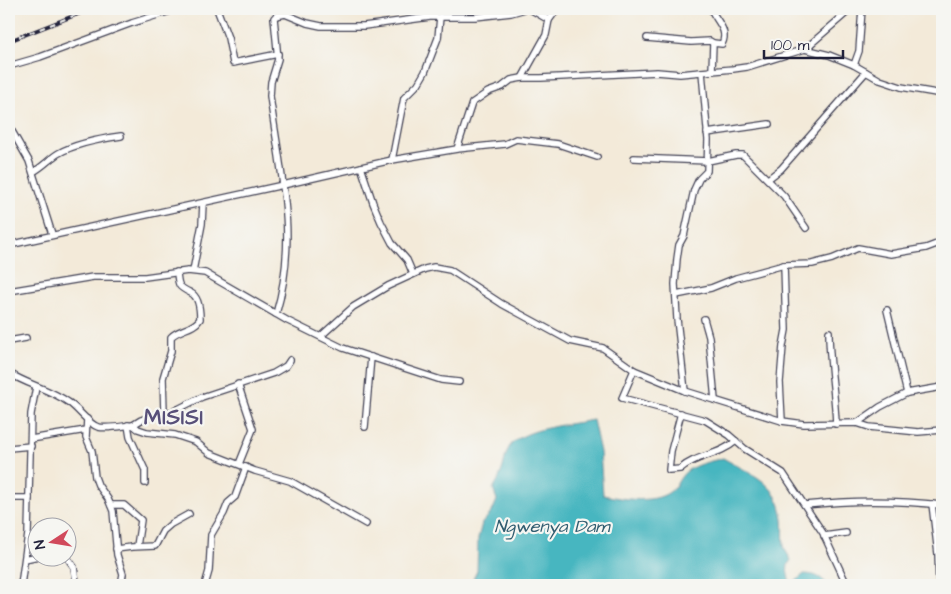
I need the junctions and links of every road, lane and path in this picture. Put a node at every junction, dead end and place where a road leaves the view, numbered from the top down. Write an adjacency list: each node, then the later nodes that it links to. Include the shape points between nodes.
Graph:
1 (177, 9): 16 (street)
2 (217, 9): 14 (street, via 233,63)
3 (525, 9): 9 (street, via 476,17)
4 (530, 9): 10 (street)
5 (561, 9): 10 (street)
6 (711, 9): 12 (street, via 725,34 722,44)
7 (851, 9): 13 (street)
8 (862, 9): 15 (street, via 859,51)
9 (440, 17): 14 (street, via 364,26 321,26 279,14 274,18); 29 (street, via 438,38 425,72 404,98)
10 (549, 20): 20 (street, via 546,35)
11 (647, 38): 12 (street)
12 (713, 43): 17 (street)
13 (805, 49): 15 (street); 17 (street, via 747,67)
14 (278, 54): 34 (street, via 270,96)
15 (854, 65): 19 (street)
16 (9, 66)
17 (712, 71): 18 (street)
18 (702, 72): 20 (street); 24 (street)
19 (866, 72): 21 (street, via 901,87); 33 (street, via 781,169)
20 (522, 78): 26 (street, via 511,80 472,103)
21 (942, 94)
22 (769, 124): 24 (street)
23 (9, 126): 32 (street)
24 (707, 133): 30 (street)
25 (121, 136): 32 (street, via 68,148)
26 (457, 148): 27 (street, via 505,144 516,139 551,142); 29 (street)
27 (597, 157)
28 (634, 158): 30 (street)
29 (392, 160): 31 (street)
30 (708, 161): 33 (street, via 743,155); 45 (street, via 707,170 694,190 679,245)
31 (361, 167): 34 (street); 43 (street, via 381,222)
32 (33, 172): 37 (street)
33 (768, 179): 36 (street)
34 (283, 185): 35 (street); 47 (street, via 288,246)
35 (203, 202): 37 (street); 42 (street)
36 (806, 228)
37 (52, 234): 39 (street)
38 (942, 242): 40 (street, via 897,253 858,248 832,260)
39 (9, 245)
40 (784, 265): 45 (street, via 711,288); 67 (street, via 786,330 780,382)
41 (177, 272): 42 (street); 44 (street, via 145,277 93,277); 64 (street, via 180,287 197,301 200,319 171,337 171,351 163,378)
42 (193, 272): 47 (street, via 205,273)
43 (413, 274): 50 (street, via 353,308); 55 (street, via 434,267 450,270 502,304 570,341 603,348)
44 (9, 291)
45 (676, 295): 61 (street)
46 (887, 310): 62 (street)
47 (276, 314): 50 (street)
48 (704, 319): 63 (street)
49 (829, 332): 69 (street)
50 (321, 336): 53 (street, via 343,348)
51 (26, 338): 52 (street)
52 (9, 341)
53 (371, 357): 57 (street, via 441,380); 71 (street)
54 (290, 360): 58 (street, via 280,370)
55 (634, 370): 61 (street); 65 (street, via 622,398)
56 (9, 373): 59 (street)
57 (459, 382)
58 (238, 384): 64 (street, via 196,399 172,412); 78 (street, via 253,429)
59 (36, 387): 66 (street, via 55,393); 74 (street)
60 (942, 387): 62 (street)
61 (685, 391): 63 (street)
62 (907, 393): 68 (street)
63 (716, 400): 67 (street)
64 (164, 412): 70 (street)
65 (680, 413): 75 (street, via 705,420); 75 (street, via 669,470 680,469 686,463 720,452)
66 (87, 419): 70 (street, via 99,427); 72 (street)
67 (782, 421): 69 (street)
68 (857, 423): 69 (street); 73 (street, via 911,432)
69 (836, 424)
70 (131, 425): 78 (street, via 147,432 175,435 196,442 209,453); 80 (street, via 130,437 146,470)
71 (365, 427)
72 (86, 430): 74 (street); 84 (street, via 95,477)
73 (942, 430)
74 (31, 439): 76 (street)
75 (736, 441): 85 (street, via 783,473)
76 (31, 446): 77 (street); 82 (street)
77 (9, 448)
78 (239, 464): 79 (street)
79 (246, 467): 88 (street, via 290,481); 99 (street, via 235,497 228,503 211,535)
80 (144, 483)
81 (9, 498): 82 (street)
82 (29, 498): 94 (street)
83 (932, 504): 85 (street, via 860,502); 86 (street); 101 (street)
84 (111, 505): 91 (street, via 124,505 141,520); 92 (street)
85 (805, 505): 90 (street)
86 (942, 506)
87 (190, 514): 91 (street, via 163,531 156,545)
88 (366, 524)
89 (846, 533): 90 (street)
90 (824, 536): 100 (street)
91 (137, 546): 92 (street)
92 (116, 549): 98 (street, via 123,574)
93 (28, 558): 94 (street)
94 (25, 559): 96 (street)
95 (73, 566): 97 (street, via 76,582)
96 (21, 585)
97 (82, 585)
98 (121, 585)
99 (205, 585)
100 (847, 585)
101 (939, 585)

